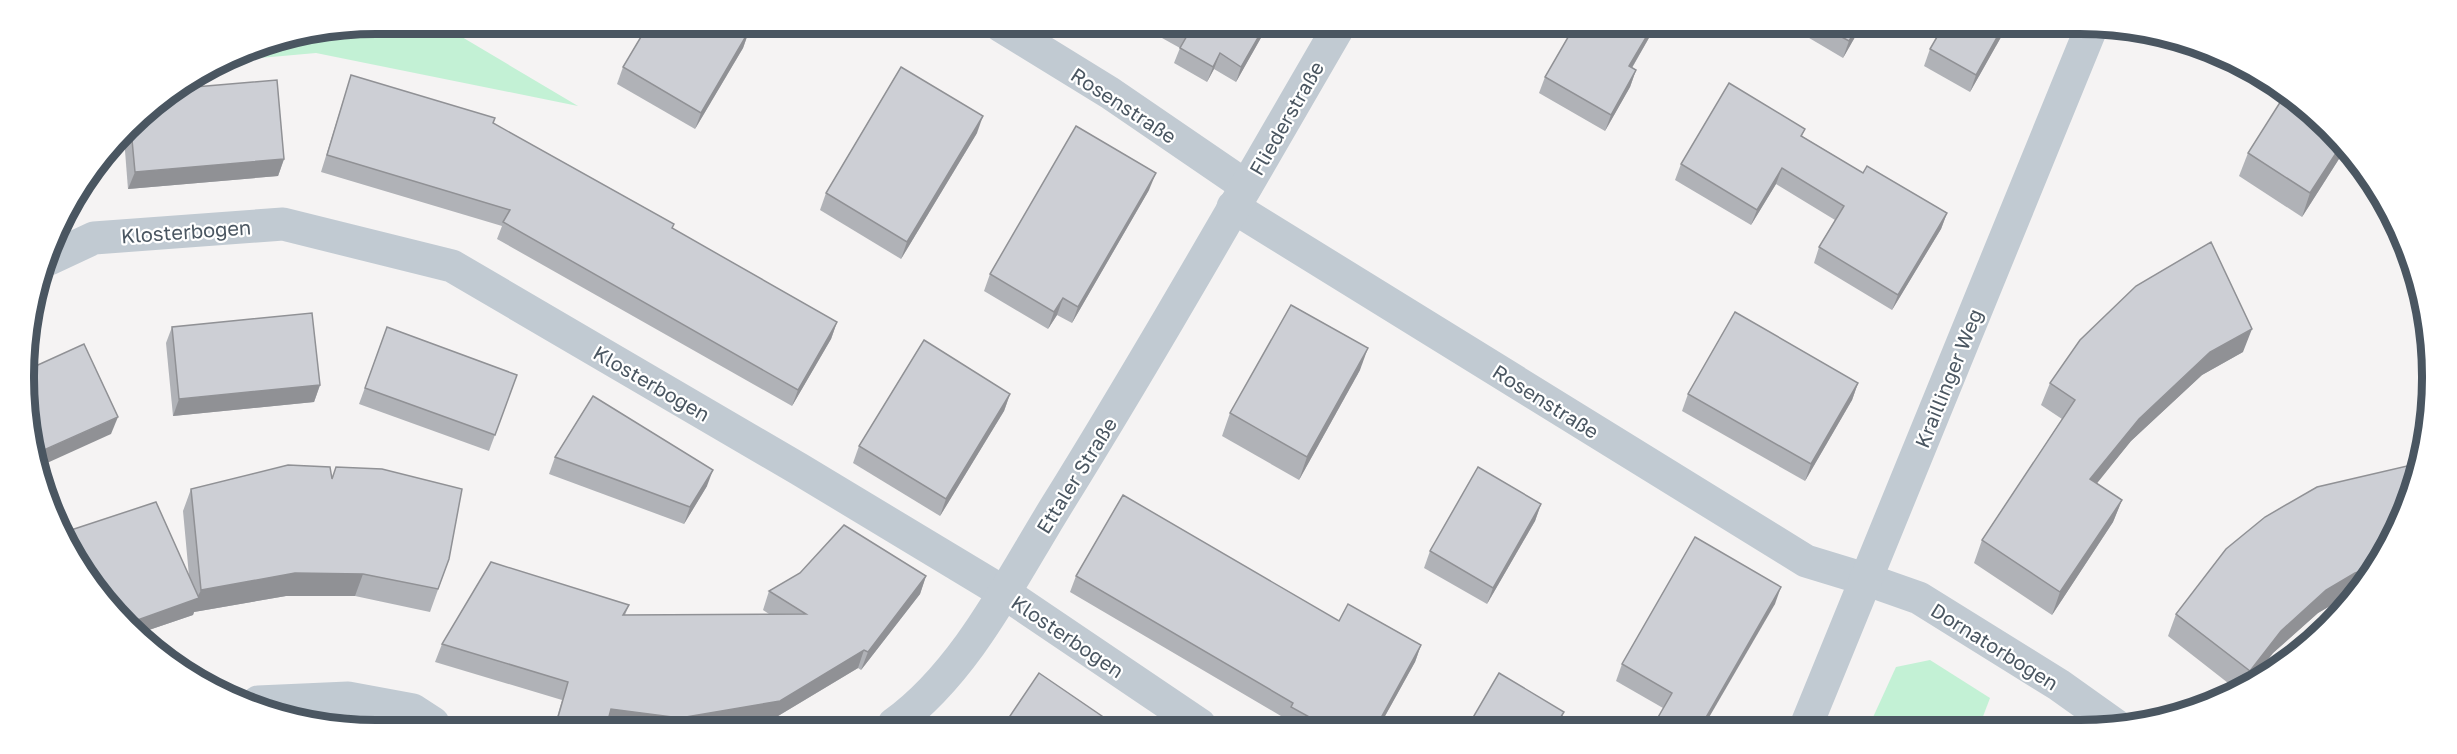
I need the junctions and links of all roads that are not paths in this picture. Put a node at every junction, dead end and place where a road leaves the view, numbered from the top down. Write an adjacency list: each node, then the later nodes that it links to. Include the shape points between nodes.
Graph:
1 (1014, 34): 4 (street, Rosenstraße, via 1110,93)
2 (1334, 34): 4 (street, Fliederstraße)
3 (2089, 34): 6 (street, Kraillinger Weg)
4 (1239, 197): 6 (street, Rosenstraße, via 1806,561); 7 (street, Ettaler Straße, via 1108,423)
5 (58, 255): 7 (street, Klosterbogen, via 94,238 284,224 452,266)
6 (1865, 579): 9 (street, Dornatorbogen, via 1919,598); 13 (street, Kraillinger Weg)
7 (1003, 592): 11 (street, Ettaler Straße, via 960,659); 12 (street, Klosterbogen)
8 (269, 702): 10 (street, via 348,698 413,710)
9 (2106, 719)
10 (428, 720)
11 (900, 720)
12 (1193, 720)
13 (1808, 720)

